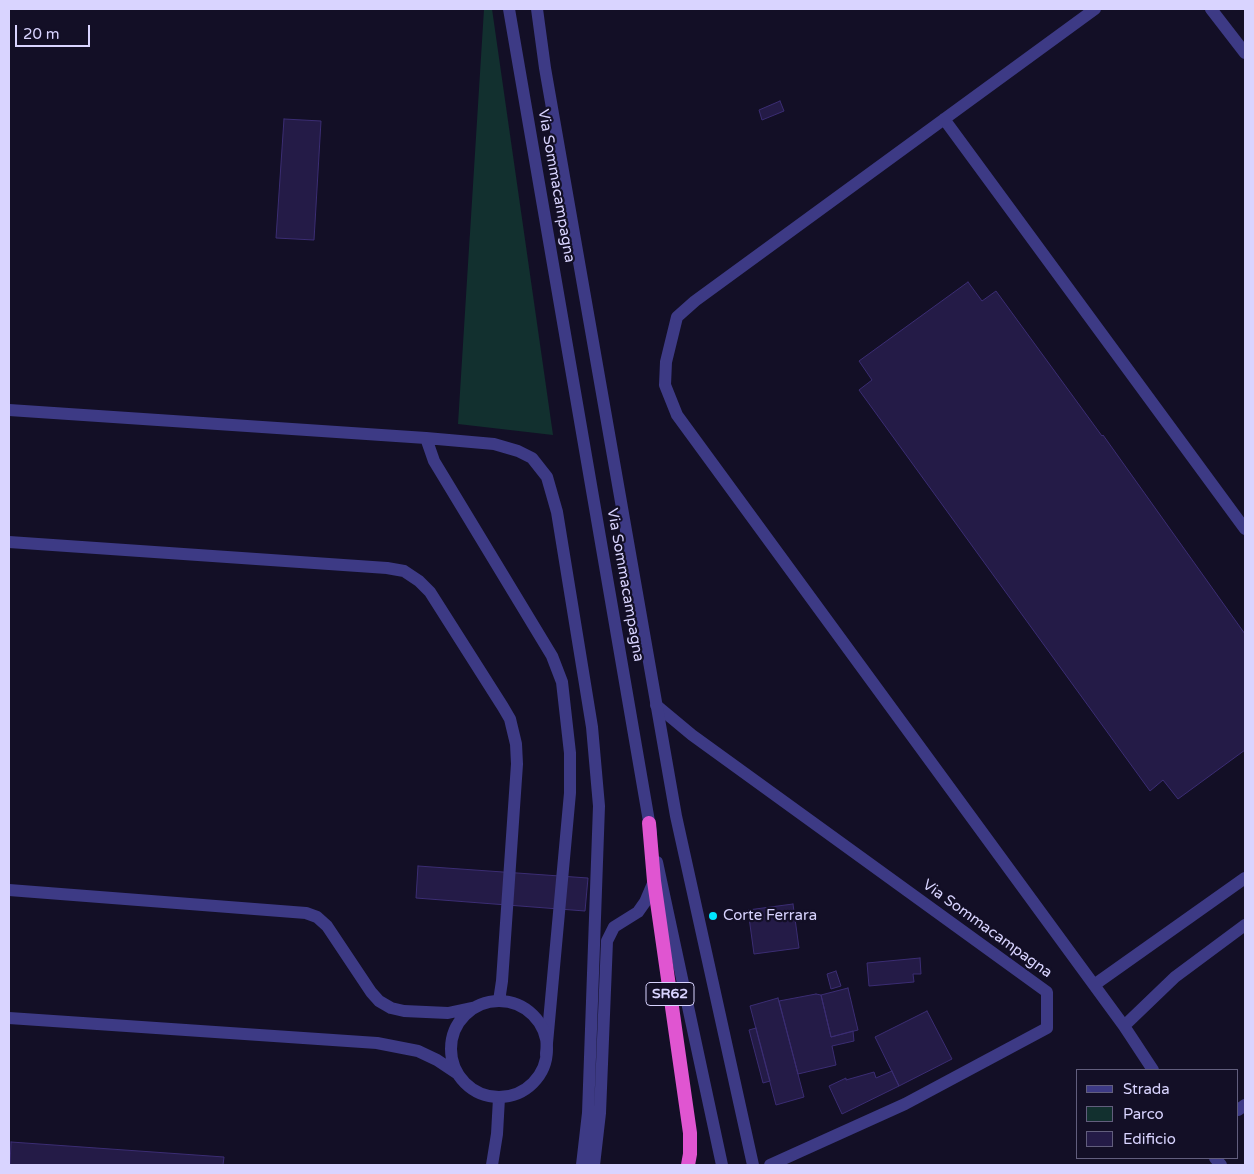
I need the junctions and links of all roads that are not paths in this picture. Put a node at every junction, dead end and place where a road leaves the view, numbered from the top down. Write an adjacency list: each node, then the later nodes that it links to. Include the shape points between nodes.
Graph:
1 (509, 9): 12 (street, Via Sommacampagna)
2 (537, 9): 11 (street, Via Sommacampagna)
3 (1095, 9): 6 (street)
4 (1211, 9): 5 (street)
5 (1245, 53)
6 (944, 119): 9 (street); 17 (street, via 703,295 677,318 666,362 665,384 677,414)
7 (9, 410): 8 (street)
8 (426, 438): 22 (street, via 434,461 552,656 562,682 570,753 570,793); 27 (street, via 494,444 532,458 547,478 557,512 592,727 599,806 588,1113)
9 (1245, 529)
10 (9, 542): 18 (street, via 387,568 404,571 419,581 430,592 503,707 510,719 516,744)
11 (656, 705): 31 (street, Via Sommacampagna, via 676,816); 32 (street, Via Sommacampagna, via 1046,992 1047,1028 904,1104)
12 (649, 823): 14 (highway, SR62); 30 (street, Via Sommacampagna)
13 (1245, 878): 17 (street)
14 (654, 881): 28 (street, via 638,912 614,927 607,941 600,1113); 29 (highway, SR62, via 690,1132)
15 (9, 890): 19 (street, via 306,913 327,926 371,992 391,1008 448,1013)
16 (1245, 925): 21 (street, via 1175,977)
17 (1094, 986): 21 (street)
18 (499, 1001): 19 (street); 22 (street, via 514,1004 528,1012 539,1024 545,1038)
19 (476, 1007): 24 (street, via 456,1027 451,1043 452,1060)
20 (9, 1018): 24 (street, via 377,1043 418,1052)
21 (1124, 1026): 23 (street)
22 (546, 1054): 25 (street, via 536,1080 526,1089)
23 (1152, 1069)
24 (458, 1074): 25 (street, via 468,1087 483,1095)
25 (499, 1098): 26 (street)
26 (492, 1165)
27 (582, 1165)
28 (594, 1165)
29 (688, 1165)
30 (722, 1165)
31 (753, 1165)
32 (770, 1165)

